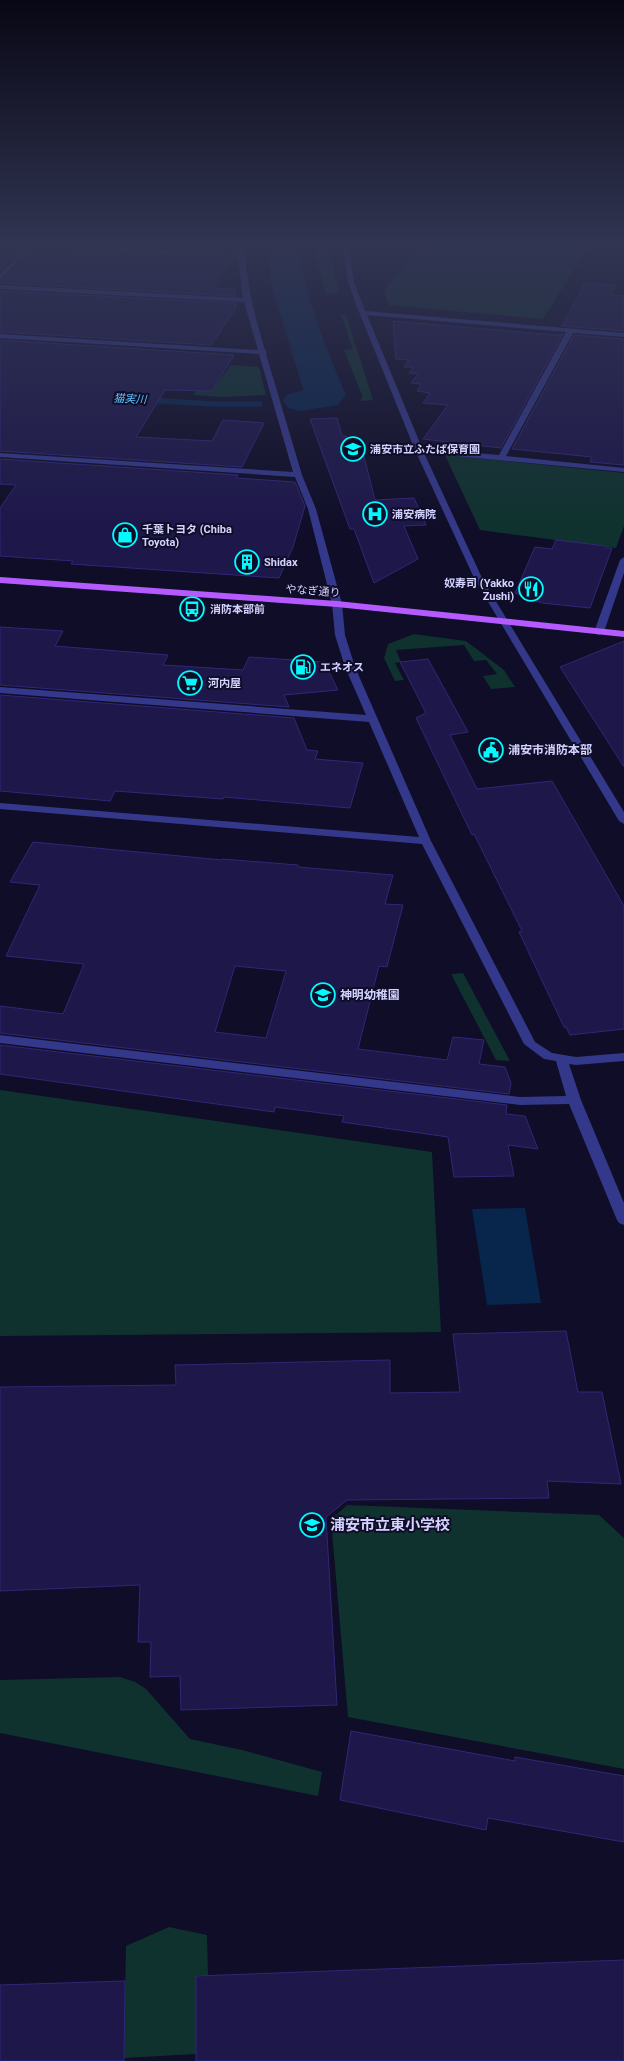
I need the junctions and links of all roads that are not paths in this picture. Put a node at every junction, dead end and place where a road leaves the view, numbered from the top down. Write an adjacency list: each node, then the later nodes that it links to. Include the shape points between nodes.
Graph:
1 (52, 339): 5 (street)
2 (260, 339): 5 (street)
3 (374, 339): 6 (street)
4 (565, 339): 8 (street)
5 (264, 352): 10 (street)
6 (419, 450): 8 (street); 14 (street, via 479,580)
7 (0, 455): 10 (street)
8 (502, 457): 9 (street)
9 (624, 470)
10 (298, 475): 13 (street, via 312,509)
11 (624, 560): 15 (street)
12 (0, 580): 13 (main road, やなぎ通り)
13 (336, 604): 14 (main road, やなぎ通り); 18 (street, via 340,635 350,667)
14 (503, 621): 15 (main road, やなぎ通り); 20 (street)
15 (599, 632): 16 (main road, やなぎ通り)
16 (624, 634)
17 (0, 690): 18 (street)
18 (374, 719): 21 (street)
19 (0, 806): 21 (street)
20 (624, 821)
21 (426, 841): 24 (street, via 530,1044 548,1056)
22 (0, 1039): 25 (street, via 520,1100)
23 (624, 1057): 24 (street, via 576,1061)
24 (562, 1058): 25 (street)
25 (574, 1100): 26 (street)
26 (624, 1220)

